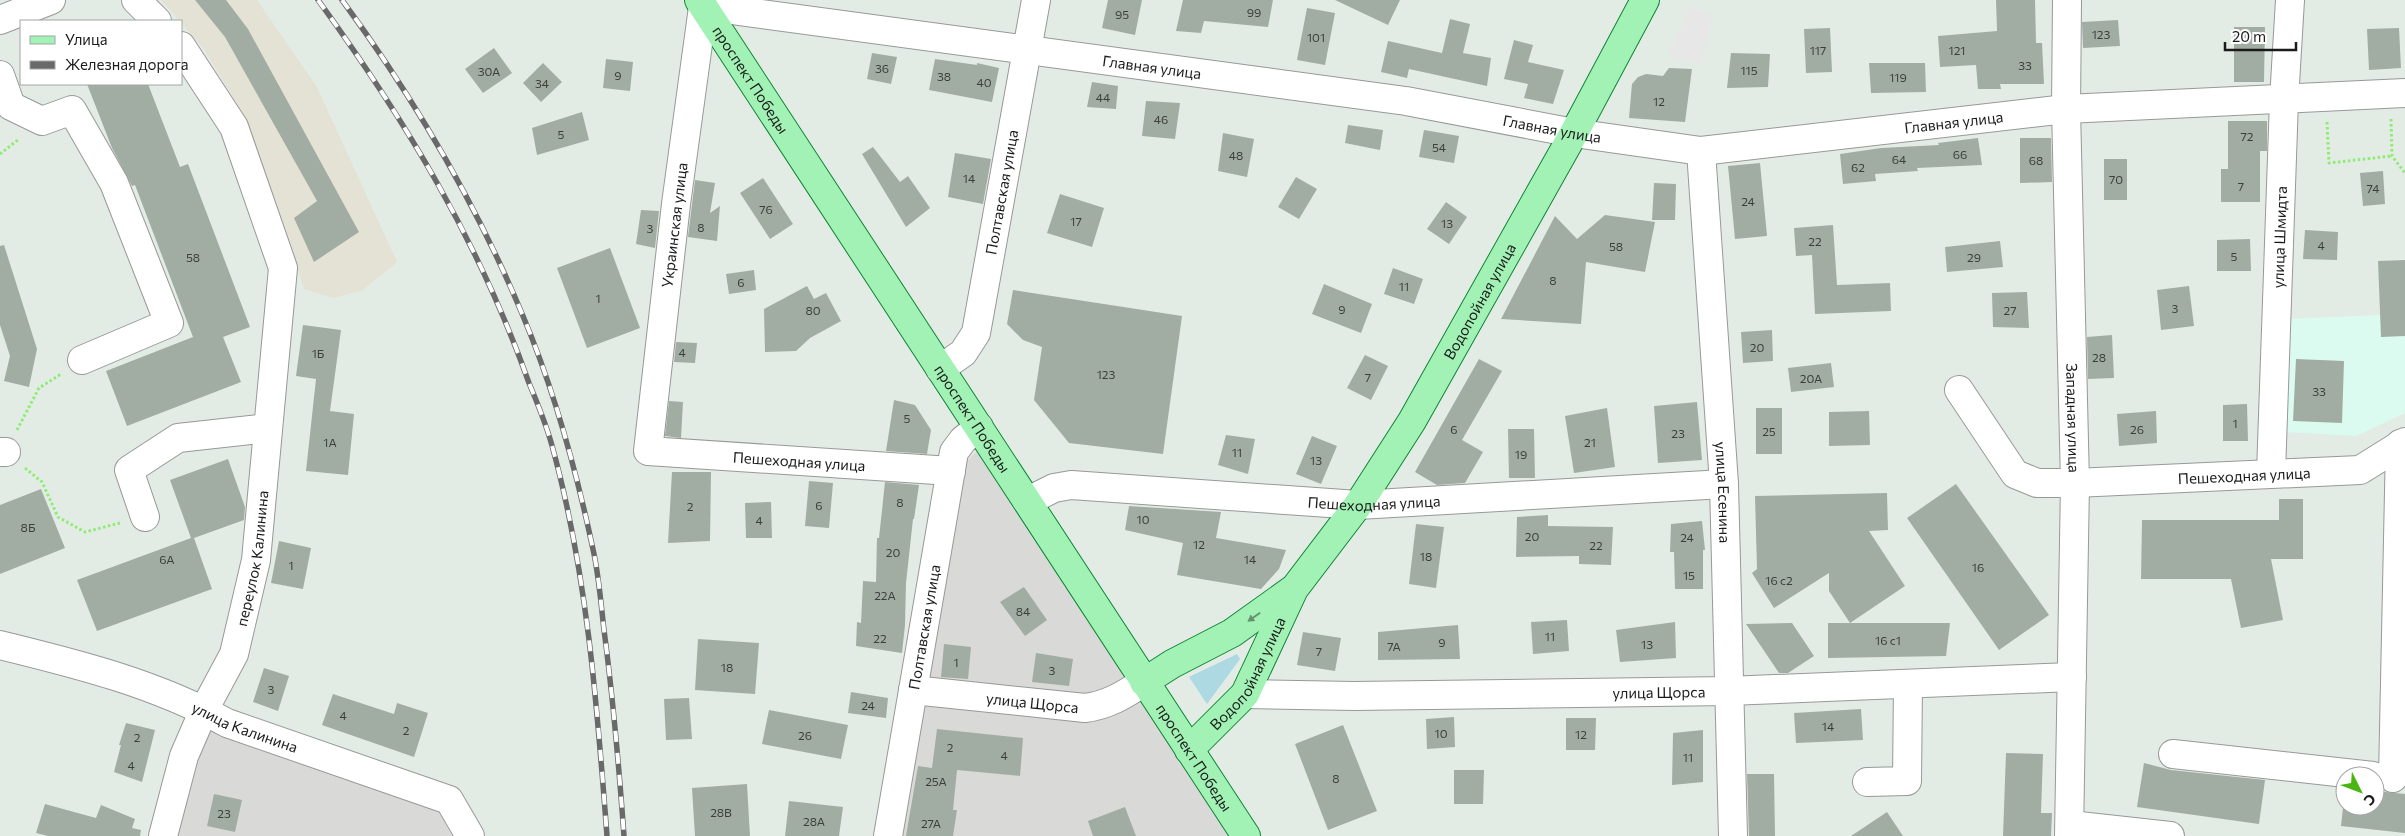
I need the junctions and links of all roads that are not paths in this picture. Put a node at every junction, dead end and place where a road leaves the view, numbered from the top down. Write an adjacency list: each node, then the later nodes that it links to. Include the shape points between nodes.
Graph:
1 (51, 0): 8 (street)
2 (136, 0): 9 (street)
3 (1036, 0): 11 (street, Полтавская улица)
4 (1645, 0): 16 (main road, Водопойная улица)
5 (2067, 0): 15 (street, Западная улица)
6 (2290, 0): 14 (street, улица Шмидта)
7 (702, 2): 11 (street, Главная улица); 19 (main road, проспект Победы); 24 (street, Украинская улица)
8 (0, 20)
9 (156, 20)
10 (182, 48): 22 (street, переулок Калинина, via 234,128 283,268)
11 (1027, 48): 16 (street, Главная улица, via 1406,101); 19 (street, Полтавская улица, via 976,333 963,352)
12 (0, 75): 18 (street, via 11,106 42,121 72,110 114,183 168,323)
13 (2405, 93): 14 (street, Главная улица)
14 (2284, 100): 15 (street, Главная улица); 26 (street, улица Шмидта)
15 (2066, 109): 17 (street, Главная улица); 27 (street, Западная улица)
16 (1574, 133): 17 (street, Главная улица); 30 (main road, Водопойная улица, via 1412,421)
17 (1701, 150): 28 (street, улица Есенина)
18 (82, 360)
19 (940, 369): 21 (main road, проспект Победы)
20 (1959, 390): 27 (street, Пешеходная улица, via 2015,474 2037,483)
21 (979, 427): 25 (street, Полтавская улица, via 954,452); 29 (main road, проспект Победы)
22 (268, 428): 31 (street, via 178,438 129,470); 40 (street, переулок Калинина, via 253,569 234,654)
23 (2402, 443): 26 (street, Пешеходная улица, via 2360,470); 43 (street)
24 (648, 451): 25 (street, Пешеходная улица)
25 (951, 471): 37 (street, Полтавская улица)
26 (2271, 473): 27 (street, Пешеходная улица)
27 (2075, 483): 34 (street, Западная улица)
28 (1724, 484): 30 (street, Пешеходная улица); 38 (street, улица Есенина)
29 (1028, 501): 30 (street, Пешеходная улица, via 1054,488 1071,485); 35 (main road, проспект Победы)
30 (1358, 505): 32 (main road, Водопойная улица)
31 (145, 517)
32 (1294, 589): 35 (main road, Водопойная улица, one-way to 35, via 1232,633); 39 (main road, Водопойная улица)
33 (0, 645): 40 (street, улица Калинина, via 94,668)
34 (2072, 677): 36 (street, улица Щорса); 45 (street, Западная улица)
35 (1144, 682): 37 (street, улица Щорса, via 1102,706 1085,708); 41 (main road, проспект Победы)
36 (1908, 684): 38 (street, улица Щорса); 44 (street, via 1907,780)
37 (913, 690): 48 (street, Полтавская улица)
38 (1728, 691): 39 (street, улица Щорса, via 1354,696); 50 (street, улица Есенина)
39 (1245, 694): 41 (main road, Водопойная улица)
40 (204, 710): 46 (street, переулок Калинина, via 184,756); 47 (street, улица Калинина, via 227,723 450,800)
41 (1188, 750): 49 (main road, проспект Победы)
42 (2173, 754): 43 (street)
43 (2386, 777)
44 (1867, 782)
45 (2070, 831): 51 (street)
46 (163, 836)
47 (470, 836)
48 (888, 836)
49 (1246, 836)
50 (1733, 836)
51 (2170, 836)

